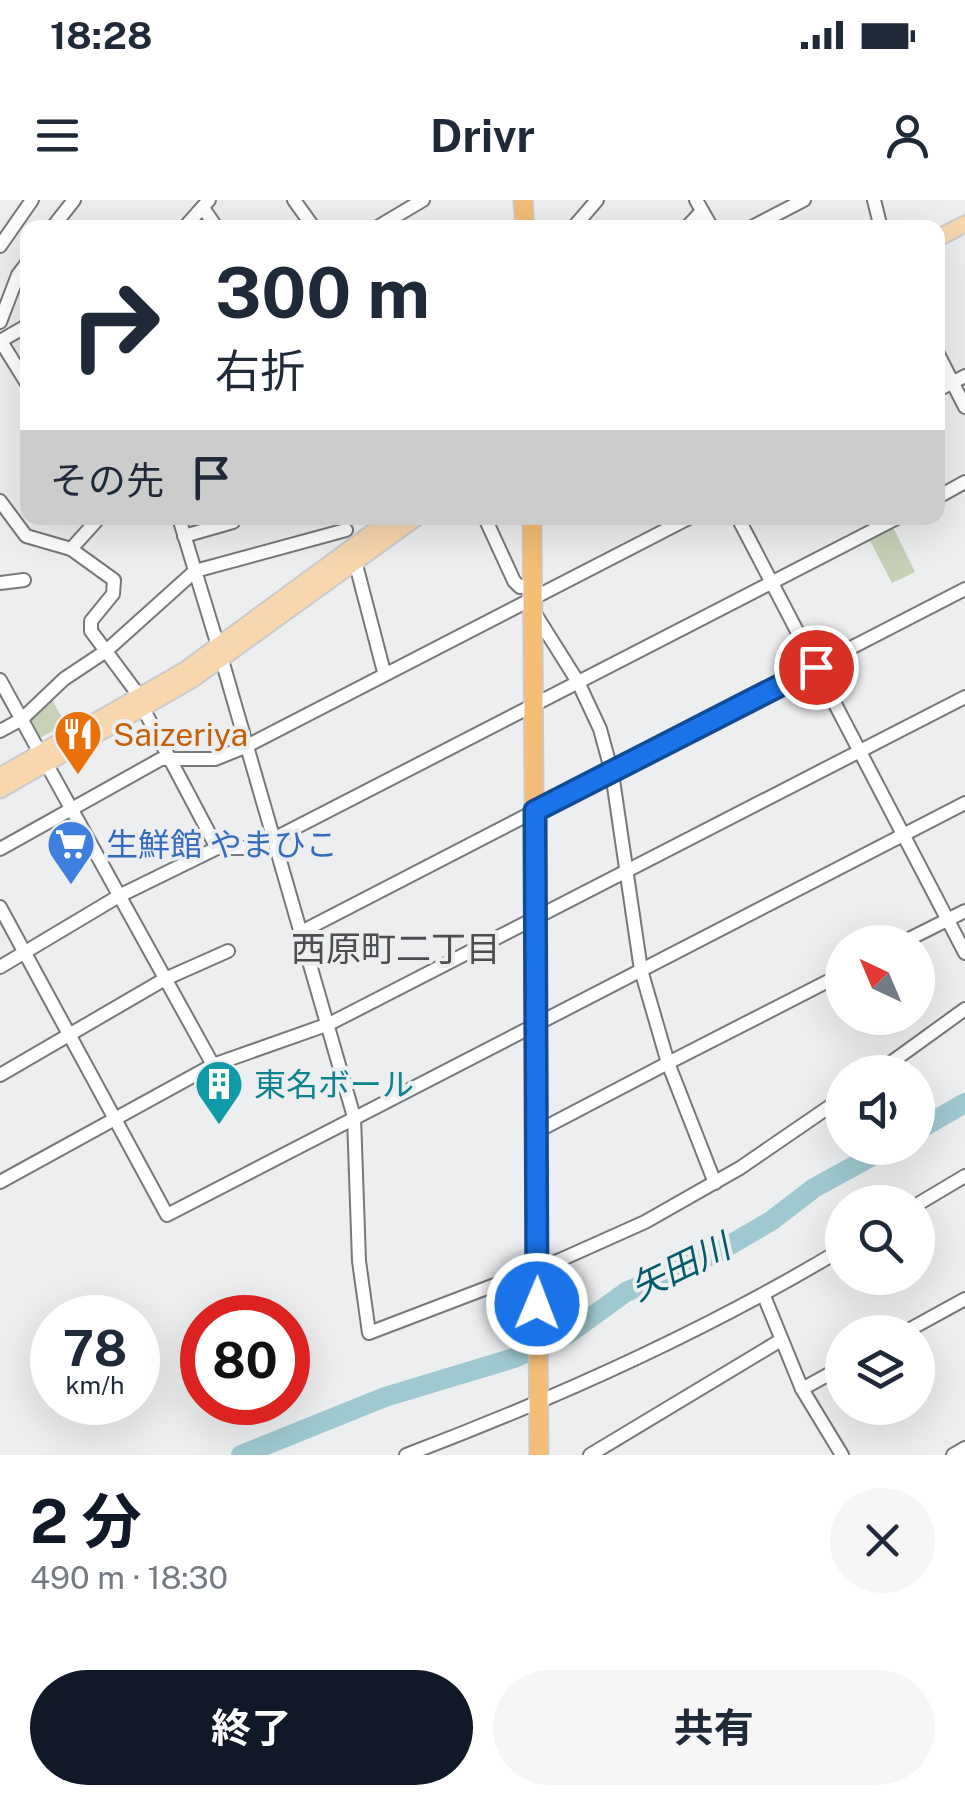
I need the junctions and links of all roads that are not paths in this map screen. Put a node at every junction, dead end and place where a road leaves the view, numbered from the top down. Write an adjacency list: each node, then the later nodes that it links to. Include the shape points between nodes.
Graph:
1 (32, 200): 10 (street)
2 (74, 200): 6 (street)
3 (423, 200): 7 (street)
4 (597, 200): 8 (street)
5 (804, 200): 9 (street)
6 (58, 220)
7 (389, 220)
8 (580, 220)
9 (765, 220)
10 (0, 246)
11 (20, 272): 12 (street)
12 (0, 322)
13 (1, 340): 14 (street)
14 (20, 372)
15 (959, 379): 16 (street)
16 (965, 407)
17 (0, 501): 32 (street, via 26,536)
18 (92, 525): 32 (street)
19 (181, 525): 30 (street)
20 (222, 525): 30 (street)
21 (341, 525): 29 (street)
22 (383, 525): 31 (main road)
23 (406, 525): 33 (main road)
24 (488, 525): 39 (street, via 514,581)
25 (532, 525): 39 (highway)
26 (675, 525): 39 (street)
27 (742, 525): 36 (street)
28 (883, 525): 36 (street)
29 (346, 530): 31 (street); 34 (street)
30 (184, 536): 34 (street)
31 (358, 544): 41 (main road)
32 (70, 549): 40 (street, via 114,580 113,594 90,621)
33 (355, 561): 41 (main road); 43 (street)
34 (195, 572): 40 (street); 41 (street)
35 (24, 580): 37 (street)
36 (772, 582): 42 (street); 45 (street)
37 (0, 583)
38 (965, 589): 42 (street)
39 (532, 597): 43 (street); 45 (street); 48 (highway)
40 (106, 651): 47 (street); 49 (street)
41 (220, 653): 47 (main road); 51 (street)
42 (816, 667): 52 (street); 55 (street)
43 (384, 672): 51 (street)
44 (0, 680): 49 (street)
45 (578, 682): 48 (street); 55 (street)
46 (965, 697): 52 (street)
47 (142, 704): 53 (street); 54 (main road)
48 (532, 705): 60 (highway); 62 (street)
49 (22, 719): 50 (street); 54 (street)
50 (0, 731)
51 (245, 747): 53 (street, via 216,759); 62 (street)
52 (860, 752): 61 (street); 65 (street)
53 (169, 757): 59 (street); 64 (street)
54 (43, 758): 56 (main road); 57 (main road); 59 (street)
55 (612, 772): 60 (street); 65 (street)
56 (0, 776)
57 (0, 790)
58 (965, 803): 61 (street)
59 (71, 809): 63 (street); 66 (street)
60 (535, 811): 69 (highway); 72 (street)
61 (903, 836): 70 (street); 77 (street)
62 (274, 839): 64 (street, via 256,848); 72 (street)
63 (0, 848)
64 (217, 848): 66 (street)
65 (627, 870): 69 (street); 77 (street)
66 (119, 896): 75 (street); 78 (street)
67 (0, 907): 75 (street)
68 (965, 910): 70 (street)
69 (536, 918): 81 (street); 82 (highway)
70 (946, 920): 71 (street); 74 (street)
71 (935, 926)
72 (300, 932): 81 (street)
73 (228, 950): 78 (street)
74 (965, 953)
75 (25, 954): 76 (street); 83 (street)
76 (0, 968)
77 (641, 970): 82 (street); 85 (street)
78 (166, 979): 83 (street); 86 (street)
79 (825, 983): 85 (street)
80 (965, 1009): 84 (street)
81 (329, 1024): 86 (street); 90 (street)
82 (536, 1025): 90 (street); 91 (highway)
83 (68, 1034): 87 (street); 89 (street)
84 (901, 1055)
85 (668, 1063): 91 (street); 94 (street)
86 (213, 1065): 89 (street)
87 (0, 1075)
88 (825, 1109): 94 (street)
89 (116, 1117): 90 (street, via 167,1215); 93 (street)
90 (354, 1117): 97 (street, via 358,1262 368,1332)
91 (538, 1131): 97 (highway)
92 (965, 1176): 95 (street)
93 (0, 1182)
94 (716, 1183): 97 (street)
95 (935, 1194)
96 (825, 1259): 98 (street)
97 (537, 1270): 104 (highway)
98 (764, 1296): 101 (street); 104 (street)
99 (965, 1299): 100 (street)
100 (935, 1315)
101 (781, 1340): 103 (street); 108 (street)
102 (825, 1376): 103 (street)
103 (802, 1389): 109 (street)
104 (539, 1400): 106 (street); 107 (highway)
105 (965, 1448): 110 (street)
106 (406, 1455)
107 (540, 1455)
108 (590, 1455)
109 (842, 1455)
110 (953, 1455)

